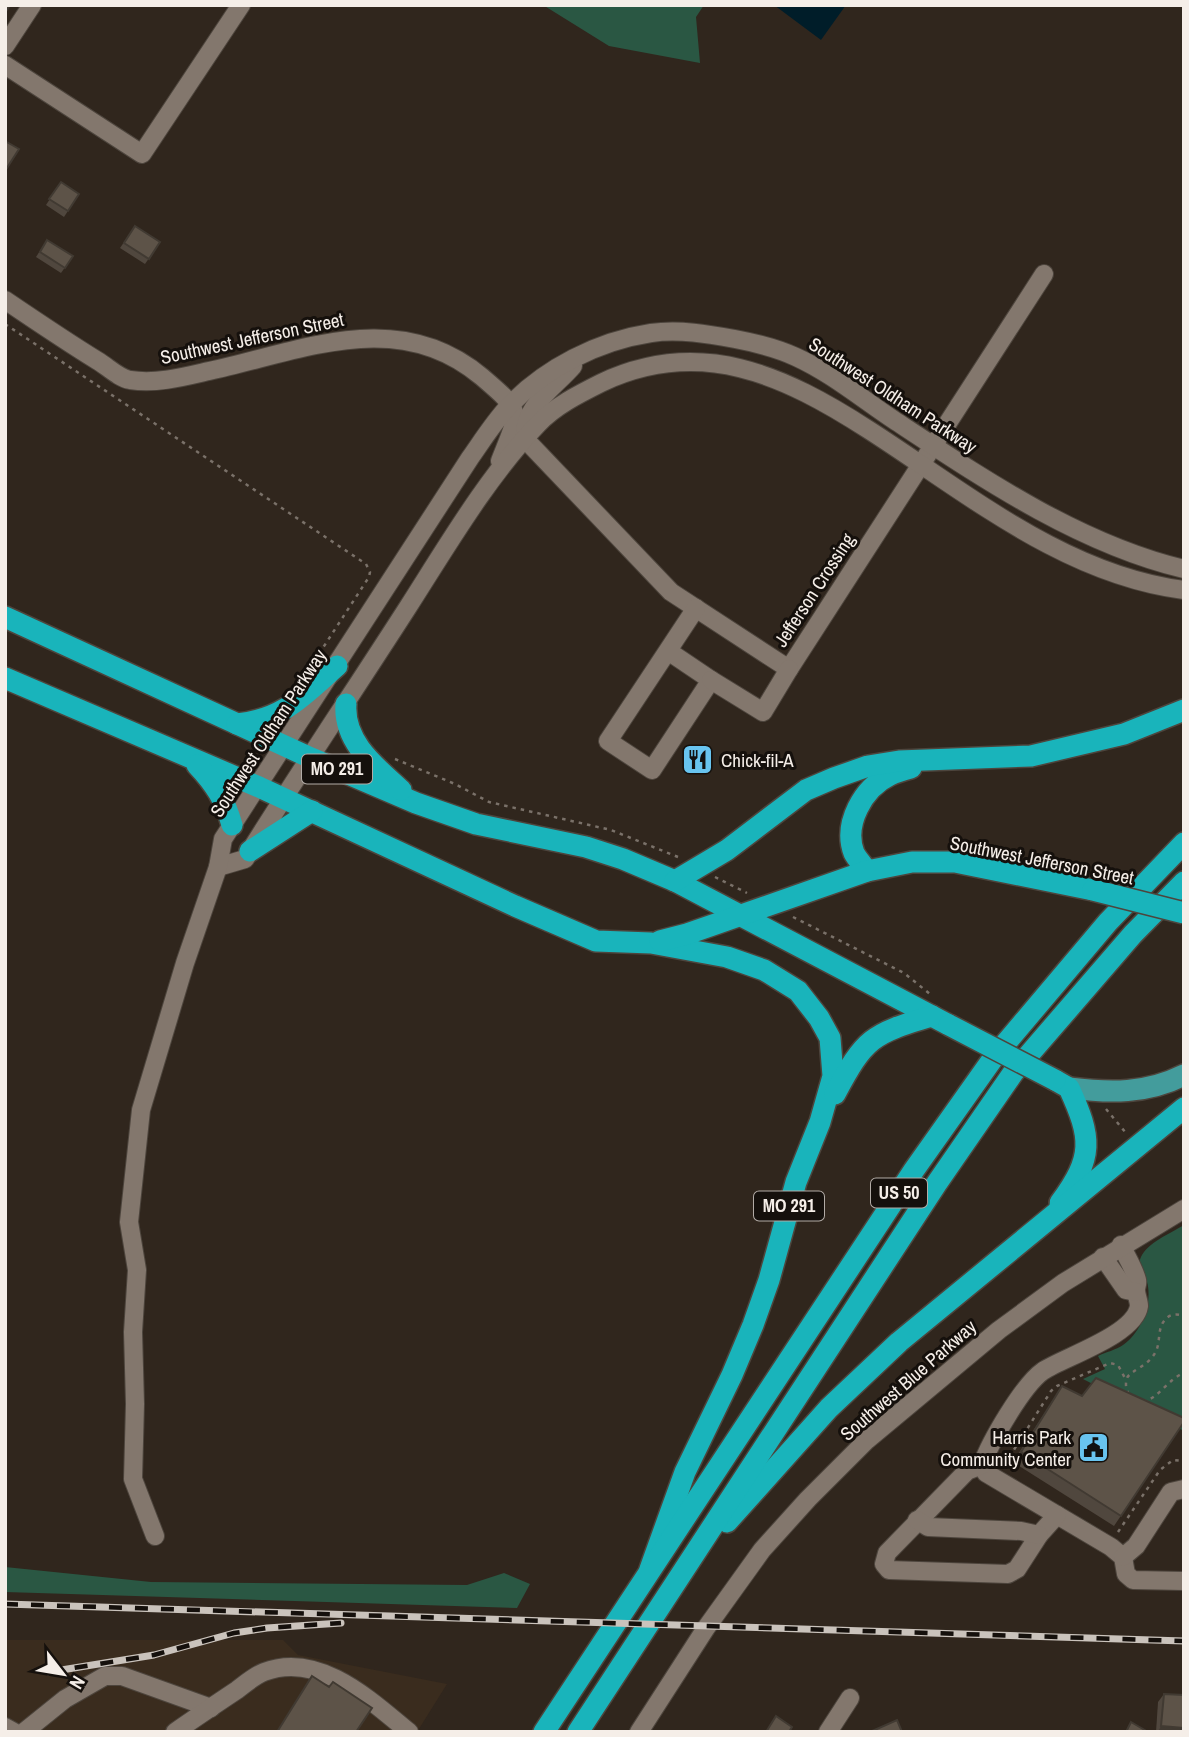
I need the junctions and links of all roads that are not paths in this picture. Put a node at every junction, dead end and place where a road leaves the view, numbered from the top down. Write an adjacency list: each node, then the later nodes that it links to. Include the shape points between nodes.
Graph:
1 (32, 5): 3 (street)
2 (241, 5): 4 (street, via 142,154)
3 (5, 46)
4 (5, 65)
5 (1044, 274): 10 (street, Jefferson Crossing)
6 (5, 300): 8 (street, Southwest Jefferson Street, via 127,379 156,382 339,341 398,338 447,354)
7 (584, 354): 8 (street, Southwest Oldham Parkway, via 541,379); 9 (street, via 534,407 524,428); 10 (street, Southwest Oldham Parkway, via 652,333 686,332 757,344 823,370)
8 (512, 403): 12 (street, via 514,427); 20 (street, Southwest Oldham Parkway, via 470,458)
9 (525, 439): 11 (street, via 563,404 610,379 665,363 694,361 720,363 773,379 867,429); 12 (street); 17 (street, Jefferson Crossing, via 671,592)
10 (932, 445): 11 (street, Jefferson Crossing); 13 (street, Southwest Oldham Parkway, via 978,476 1103,543)
11 (920, 465): 15 (street, via 1047,544); 21 (street, Jefferson Crossing)
12 (493, 480): 24 (street)
13 (1139, 557): 14 (street, Southwest Oldham Parkway); 15 (street)
14 (1184, 569)
15 (1132, 578): 16 (street)
16 (1184, 590)
17 (696, 608): 19 (street); 21 (street, Jefferson Crossing)
18 (5, 617): 26 (highway, MO 291)
19 (668, 652): 23 (street); 23 (street, via 608,741 652,770)
20 (337, 666): 26 (highway, via 284,710 267,719); 27 (street, Southwest Oldham Parkway)
21 (789, 669): 23 (street, via 763,712)
22 (5, 678): 28 (highway, MO 291)
23 (711, 680)
24 (346, 704): 29 (street); 33 (highway, via 346,723 357,745)
25 (1184, 710): 30 (highway, via 1125,734 1031,755)
26 (237, 724): 27 (highway, MO 291)
27 (285, 746): 29 (highway, MO 291); 31 (street, Southwest Oldham Parkway)
28 (191, 758): 31 (highway, MO 291); 35 (highway, via 215,784)
29 (311, 758): 32 (street); 33 (highway, MO 291)
30 (943, 758): 39 (highway, via 890,775 859,806 852,842); 40 (highway, via 868,766 806,790 726,850)
31 (259, 787): 32 (highway, MO 291); 35 (street, Southwest Oldham Parkway)
32 (285, 799): 34 (highway, MO 291); 37 (street)
33 (416, 803): 40 (highway, MO 291, via 476,824 586,847)
34 (312, 811): 37 (highway); 44 (highway, MO 291, via 596,941)
35 (232, 825): 38 (street, Southwest Oldham Parkway, via 223,839)
36 (1184, 844): 62 (highway, US 50, via 1108,922 994,1056)
37 (250, 851): 38 (street, via 245,859)
38 (218, 867): 60 (street, Southwest Oldham Parkway, via 141,1110 129,1222 137,1270 133,1479)
39 (867, 871): 42 (highway, Southwest Jefferson Street, bridge, via 912,862 955,862); 43 (highway, Southwest Jefferson Street)
40 (675, 881): 43 (highway, MO 291)
41 (1184, 882): 63 (highway, US 50, via 1013,1073)
42 (1184, 913)
43 (740, 914): 44 (highway, Southwest Jefferson Street); 45 (highway, MO 291)
44 (651, 943): 49 (highway, MO 291, via 727,957 764,970 797,991 830,1038 834,1076)
45 (939, 1013): 47 (highway, MO 291, bridge); 49 (highway, MO 291, via 871,1040 855,1057)
46 (1184, 1075): 47 (main road, via 1166,1084 1121,1093)
47 (1062, 1084): 51 (highway, via 1085,1126 1087,1140 1084,1166)
48 (1184, 1108): 51 (highway)
49 (820, 1122): 62 (highway, MO 291, via 796,1182 753,1325 685,1472)
50 (1182, 1209): 52 (street, Southwest Blue Parkway)
51 (1048, 1219): 63 (highway, via 899,1342 829,1408)
52 (1121, 1245): 53 (street, Southwest Blue Parkway); 54 (street, via 1138,1281)
53 (1103, 1257): 54 (street, via 1126,1290); 74 (street, Southwest Blue Parkway, via 999,1330 867,1440 808,1499 762,1550)
54 (1136, 1292): 55 (street, via 1139,1306 1121,1330 1042,1372 1027,1388)
55 (982, 1465): 57 (street, via 986,1473); 58 (street, via 967,1471)
56 (1184, 1489): 61 (street, via 1171,1492 1136,1546)
57 (1057, 1515): 59 (street); 61 (street)
58 (918, 1520): 59 (street, via 928,1527); 59 (street, via 887,1553 884,1564 889,1570 1008,1574 1017,1569)
59 (1039, 1535)
60 (155, 1536)
61 (1123, 1557): 64 (street, via 1126,1574 1133,1580)
62 (650, 1569): 72 (highway, US 50)
63 (677, 1579): 73 (highway, US 50)
64 (1184, 1581)
65 (850, 1698): 75 (street)
66 (211, 1708): 69 (street, via 122,1676 105,1676 65,1699); 70 (street); 71 (street, via 262,1672 288,1666 310,1668 323,1671 390,1714)
67 (5, 1727): 68 (street)
68 (14, 1732)
69 (23, 1732)
70 (175, 1732)
71 (409, 1732)
72 (544, 1732)
73 (579, 1732)
74 (639, 1732)
75 (828, 1732)

